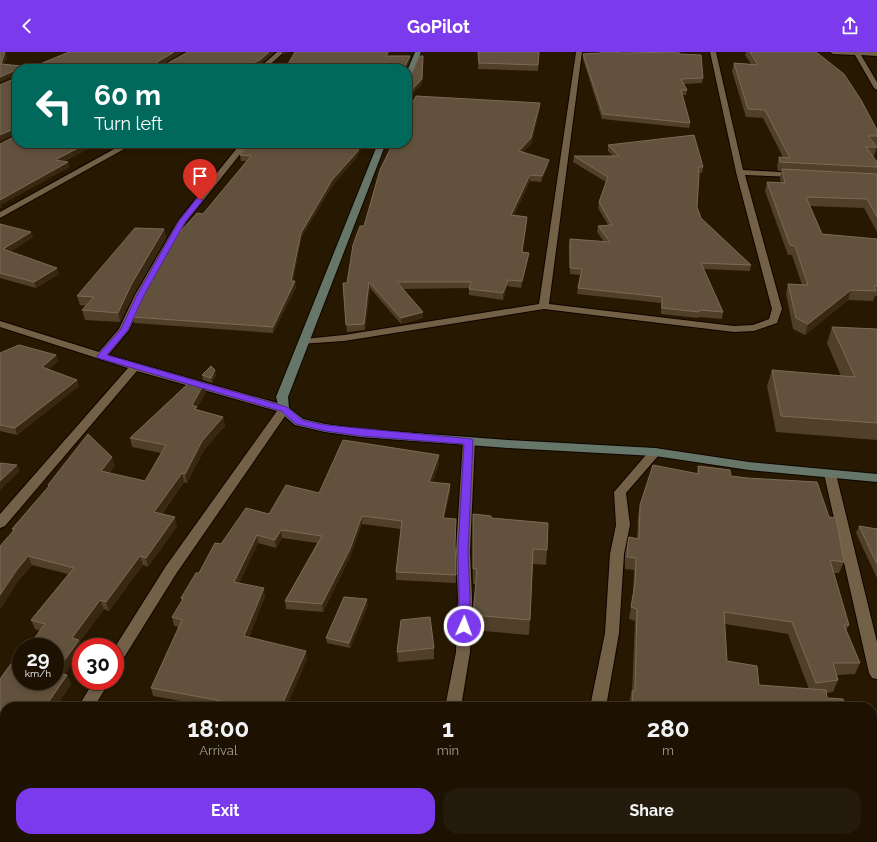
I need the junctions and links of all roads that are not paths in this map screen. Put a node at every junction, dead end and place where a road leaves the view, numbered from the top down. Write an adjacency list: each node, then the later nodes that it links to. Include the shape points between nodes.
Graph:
1 (281, 52): 8 (street)
2 (418, 52): 9 (street)
3 (579, 52): 17 (street)
4 (713, 52): 14 (street)
5 (833, 52): 6 (street)
6 (857, 53): 7 (street); 10 (street)
7 (877, 54)
8 (267, 64)
9 (412, 67)
10 (877, 88)
11 (122, 148): 16 (street)
12 (241, 148): 20 (street, via 182,221 140,295 124,330)
13 (380, 148): 19 (street)
14 (740, 172): 15 (street); 17 (street, via 777,309 773,321 754,328 734,329)
15 (801, 176)
16 (0, 215)
17 (544, 306): 19 (street)
18 (2, 328): 20 (street)
19 (304, 342): 22 (street, via 282,397)
20 (101, 356): 21 (street)
21 (135, 367): 22 (street); 27 (street)
22 (284, 409): 23 (street, via 299,422 325,428); 28 (street, via 171,570)
23 (469, 441): 24 (street); 32 (street, via 463,551 463,652)
24 (655, 452): 25 (street, via 749,466); 33 (street, via 620,492 623,526 617,554 612,633)
25 (830, 474): 26 (street); 29 (street)
26 (877, 478)
27 (0, 523)
28 (124, 646)
29 (877, 673)
30 (96, 690): 31 (street)
31 (89, 702)
32 (454, 702)
33 (599, 702)

